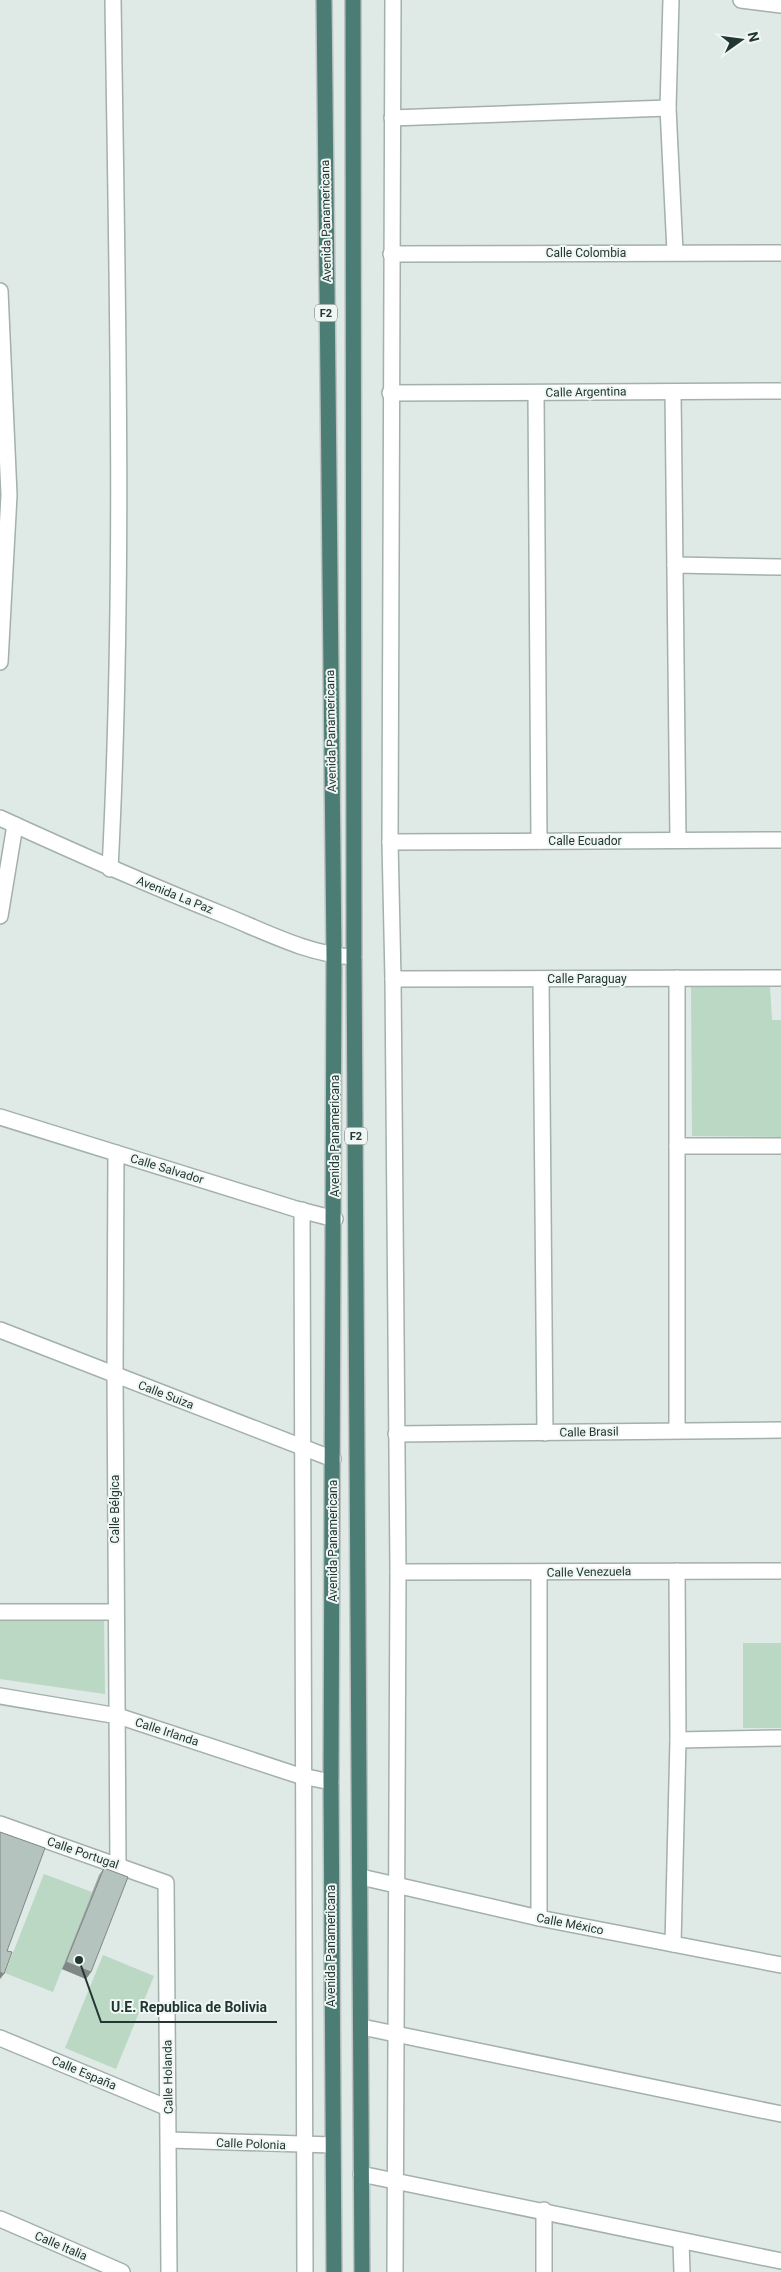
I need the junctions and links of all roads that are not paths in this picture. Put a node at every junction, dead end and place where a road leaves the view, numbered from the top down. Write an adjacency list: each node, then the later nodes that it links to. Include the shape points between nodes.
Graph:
1 (113, 0): 29 (street, via 118,399 117,744)
2 (324, 0): 31 (highway, Avenida Panamericana / F2)
3 (353, 0): 32 (highway, Avenida Panamericana / F2)
4 (393, 0): 9 (street)
5 (671, 0): 8 (street)
6 (741, 0): 7 (street)
7 (781, 5)
8 (668, 108): 9 (street); 10 (street)
9 (392, 118): 12 (street)
10 (675, 252): 11 (street, Calle Colombia); 12 (street, Calle Colombia)
11 (781, 253)
12 (391, 254): 17 (street)
13 (0, 291): 14 (street)
14 (0, 312): 19 (street)
15 (781, 391): 16 (street, Calle Argentina)
16 (673, 392): 18 (street, Calle Argentina); 20 (street)
17 (390, 393): 18 (street, Calle Argentina); 28 (street)
18 (536, 393): 27 (street)
19 (5, 494): 22 (street)
20 (675, 565): 21 (street); 25 (street)
21 (781, 567)
22 (0, 657)
23 (0, 818): 24 (street, Avenida La Paz)
24 (15, 825): 29 (street, Avenida La Paz); 30 (street)
25 (678, 840): 26 (street, Calle Ecuador); 27 (street, Calle Ecuador)
26 (781, 840)
27 (539, 841): 28 (street, Calle Ecuador)
28 (390, 842): 36 (street)
29 (110, 869): 31 (street, Avenida La Paz, via 290,942)
30 (0, 916)
31 (334, 956): 32 (street, Avenida La Paz); 42 (highway, Avenida Panamericana / F2)
32 (354, 957): 65 (highway, Avenida Panamericana / F2)
33 (677, 978): 34 (street, Calle Paraguay); 35 (street, Calle Paraguay); 38 (street)
34 (781, 978)
35 (541, 979): 36 (street, Calle Paraguay); 47 (street)
36 (393, 980): 48 (street)
37 (0, 1116): 40 (street, Calle Salvador)
38 (677, 1146): 39 (street); 45 (street)
39 (781, 1146)
40 (116, 1153): 41 (street, Calle Salvador); 44 (street, Calle Bélgica)
41 (302, 1210): 42 (street, Calle Salvador); 49 (street)
42 (335, 1218): 50 (highway, Avenida Panamericana / F2)
43 (0, 1330): 44 (street, Calle Suiza)
44 (115, 1375): 49 (street, Calle Suiza); 56 (street, Calle Bélgica)
45 (677, 1430): 46 (street, Calle Brasil); 47 (street, Calle Brasil)
46 (781, 1430)
47 (545, 1433): 48 (street, Calle Brasil)
48 (396, 1434): 53 (street)
49 (303, 1448): 50 (street, Calle Suiza); 61 (street)
50 (333, 1459): 62 (highway, Avenida Panamericana / F2)
51 (677, 1571): 52 (street, Calle Venezuela); 54 (street, Calle Venezuela); 60 (street)
52 (781, 1571)
53 (398, 1572): 54 (street, Calle Venezuela); 67 (street)
54 (538, 1573): 68 (street)
55 (0, 1612): 56 (street)
56 (116, 1612): 58 (street, Calle Bélgica)
57 (0, 1696): 58 (street, Calle Irlanda)
58 (118, 1716): 61 (street, Calle Irlanda); 64 (street, Calle Bélgica)
59 (781, 1738): 60 (street)
60 (678, 1740): 69 (street)
61 (304, 1776): 62 (street, Calle Irlanda); 77 (street)
62 (331, 1782): 78 (highway, Avenida Panamericana / F2)
63 (0, 1824): 64 (street, Calle Portugal)
64 (118, 1865): 66 (street, Calle Portugal)
65 (361, 1877): 67 (street, Calle México); 71 (highway, Avenida Panamericana / F2)
66 (166, 1883): 74 (street, Calle Holanda)
67 (396, 1886): 68 (street, Calle México); 72 (street)
68 (539, 1918): 69 (street, Calle México)
69 (673, 1944): 70 (street, Calle México)
70 (781, 1965)
71 (362, 2027): 72 (street); 79 (highway, Avenida Panamericana / F2)
72 (395, 2035): 75 (street); 80 (street)
73 (0, 2038): 74 (street, Calle España)
74 (168, 2108): 76 (street, Calle Holanda)
75 (781, 2114)
76 (170, 2140): 77 (street, Calle Polonia); 86 (street, Calle Holanda)
77 (304, 2146): 78 (street, Calle Polonia); 87 (street)
78 (332, 2146): 88 (highway, Avenida Panamericana / F2)
79 (361, 2174): 80 (street); 89 (highway, Avenida Panamericana / F2)
80 (395, 2181): 81 (street); 90 (street)
81 (544, 2210): 83 (street); 91 (street)
82 (0, 2219): 85 (street, Calle Italia)
83 (681, 2242): 84 (street); 92 (street)
84 (781, 2261)
85 (122, 2272)
86 (169, 2272)
87 (305, 2272)
88 (334, 2272)
89 (362, 2272)
90 (395, 2272)
91 (544, 2272)
92 (682, 2272)

